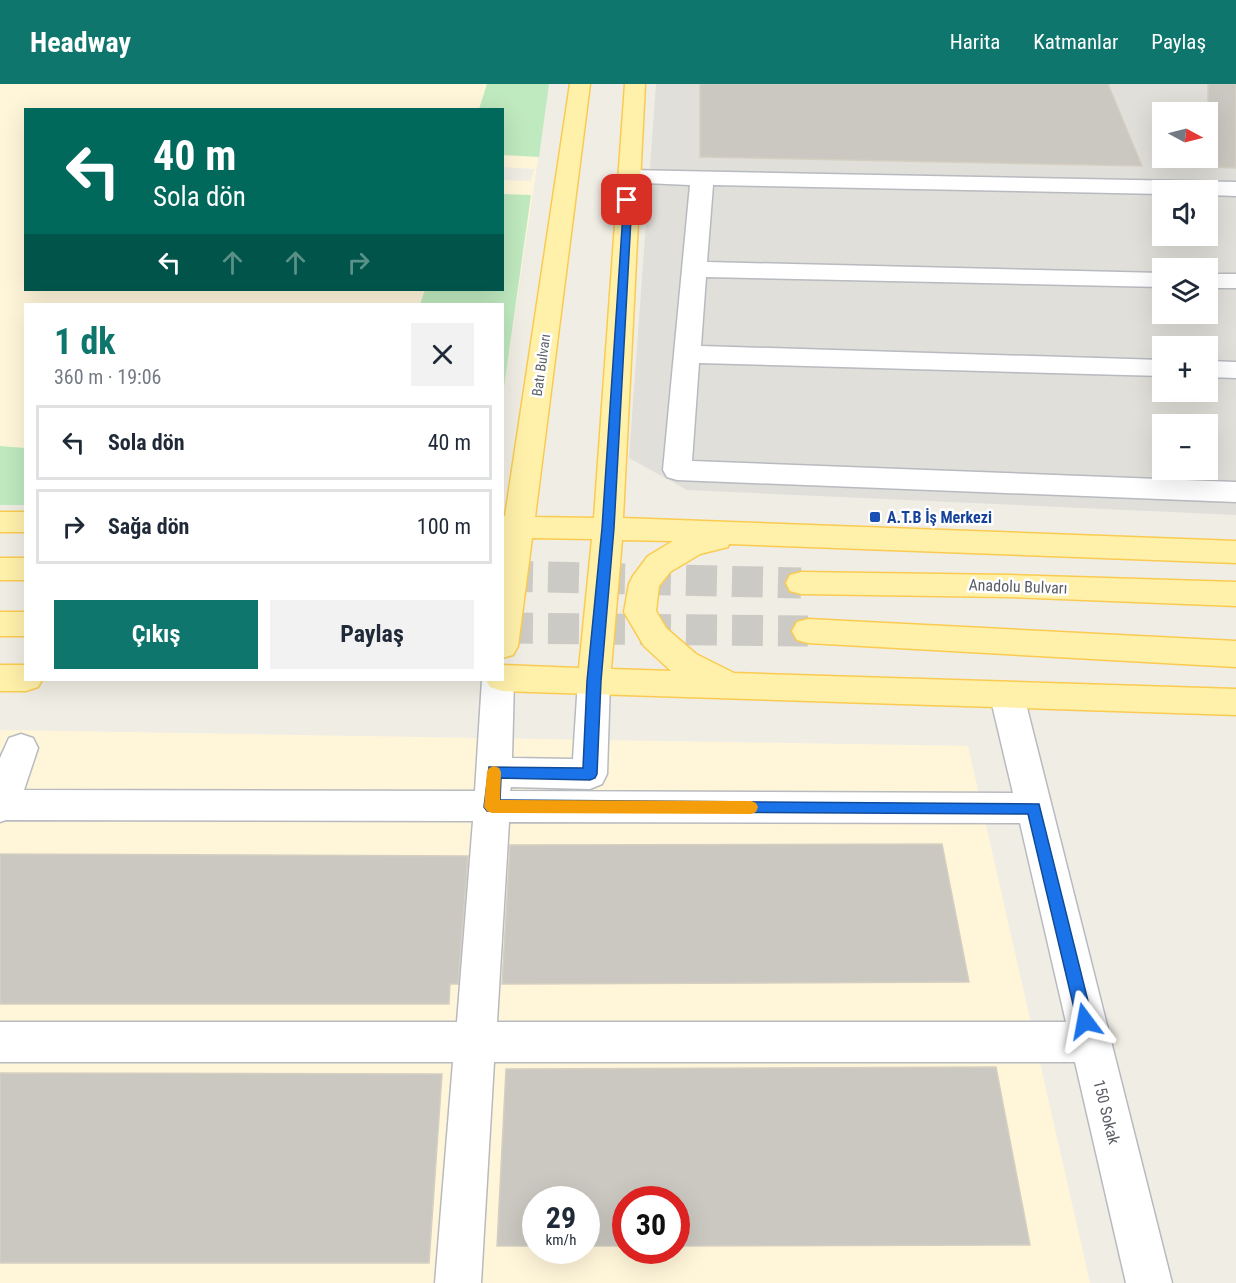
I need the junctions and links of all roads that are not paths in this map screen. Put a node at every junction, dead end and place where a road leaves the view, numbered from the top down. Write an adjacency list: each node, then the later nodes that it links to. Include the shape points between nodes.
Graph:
1 (580, 84): 17 (main road, Batı Bulvarı)
2 (634, 84): 3 (main road)
3 (629, 177): 4 (street); 18 (main road)
4 (702, 179): 5 (street); 6 (street)
5 (1236, 189)
6 (694, 269): 7 (street); 10 (street)
7 (1152, 280)
8 (1218, 281): 9 (street)
9 (1236, 281)
10 (687, 354): 11 (street); 14 (street, via 677,470)
11 (1152, 368)
12 (1218, 369): 13 (street)
13 (1236, 370)
14 (1236, 492)
15 (0, 522): 16 (main road)
16 (24, 522)
17 (510, 527): 18 (main road); 25 (main road, Batı Bulvarı)
18 (608, 528): 19 (main road); 34 (main road)
19 (742, 533): 20 (main road); 35 (main road, via 691,546 659,564 644,584 640,612 655,637 684,663)
20 (1236, 552)
21 (0, 569): 22 (main road)
22 (24, 569)
23 (801, 583): 24 (main road, Anadolu Bulvarı)
24 (1236, 594)
25 (504, 616)
26 (0, 624): 27 (main road)
27 (24, 624)
28 (808, 631): 29 (main road)
29 (1236, 654)
30 (0, 678): 31 (main road)
31 (24, 678)
32 (504, 678): 34 (main road)
33 (498, 681): 39 (street)
34 (594, 681): 35 (main road); 39 (street, via 590,774)
35 (732, 686): 36 (main road)
36 (1007, 696): 37 (main road); 41 (street, 150 Sokak)
37 (1236, 702)
38 (21, 748): 40 (street)
39 (493, 789): 40 (street); 41 (street); 43 (street)
40 (0, 806)
41 (1034, 808): 44 (street, 150 Sokak)
42 (0, 1042): 43 (street)
43 (475, 1042): 44 (street); 45 (street)
44 (1090, 1042): 46 (street, 150 Sokak)
45 (458, 1283)
46 (1149, 1283)

